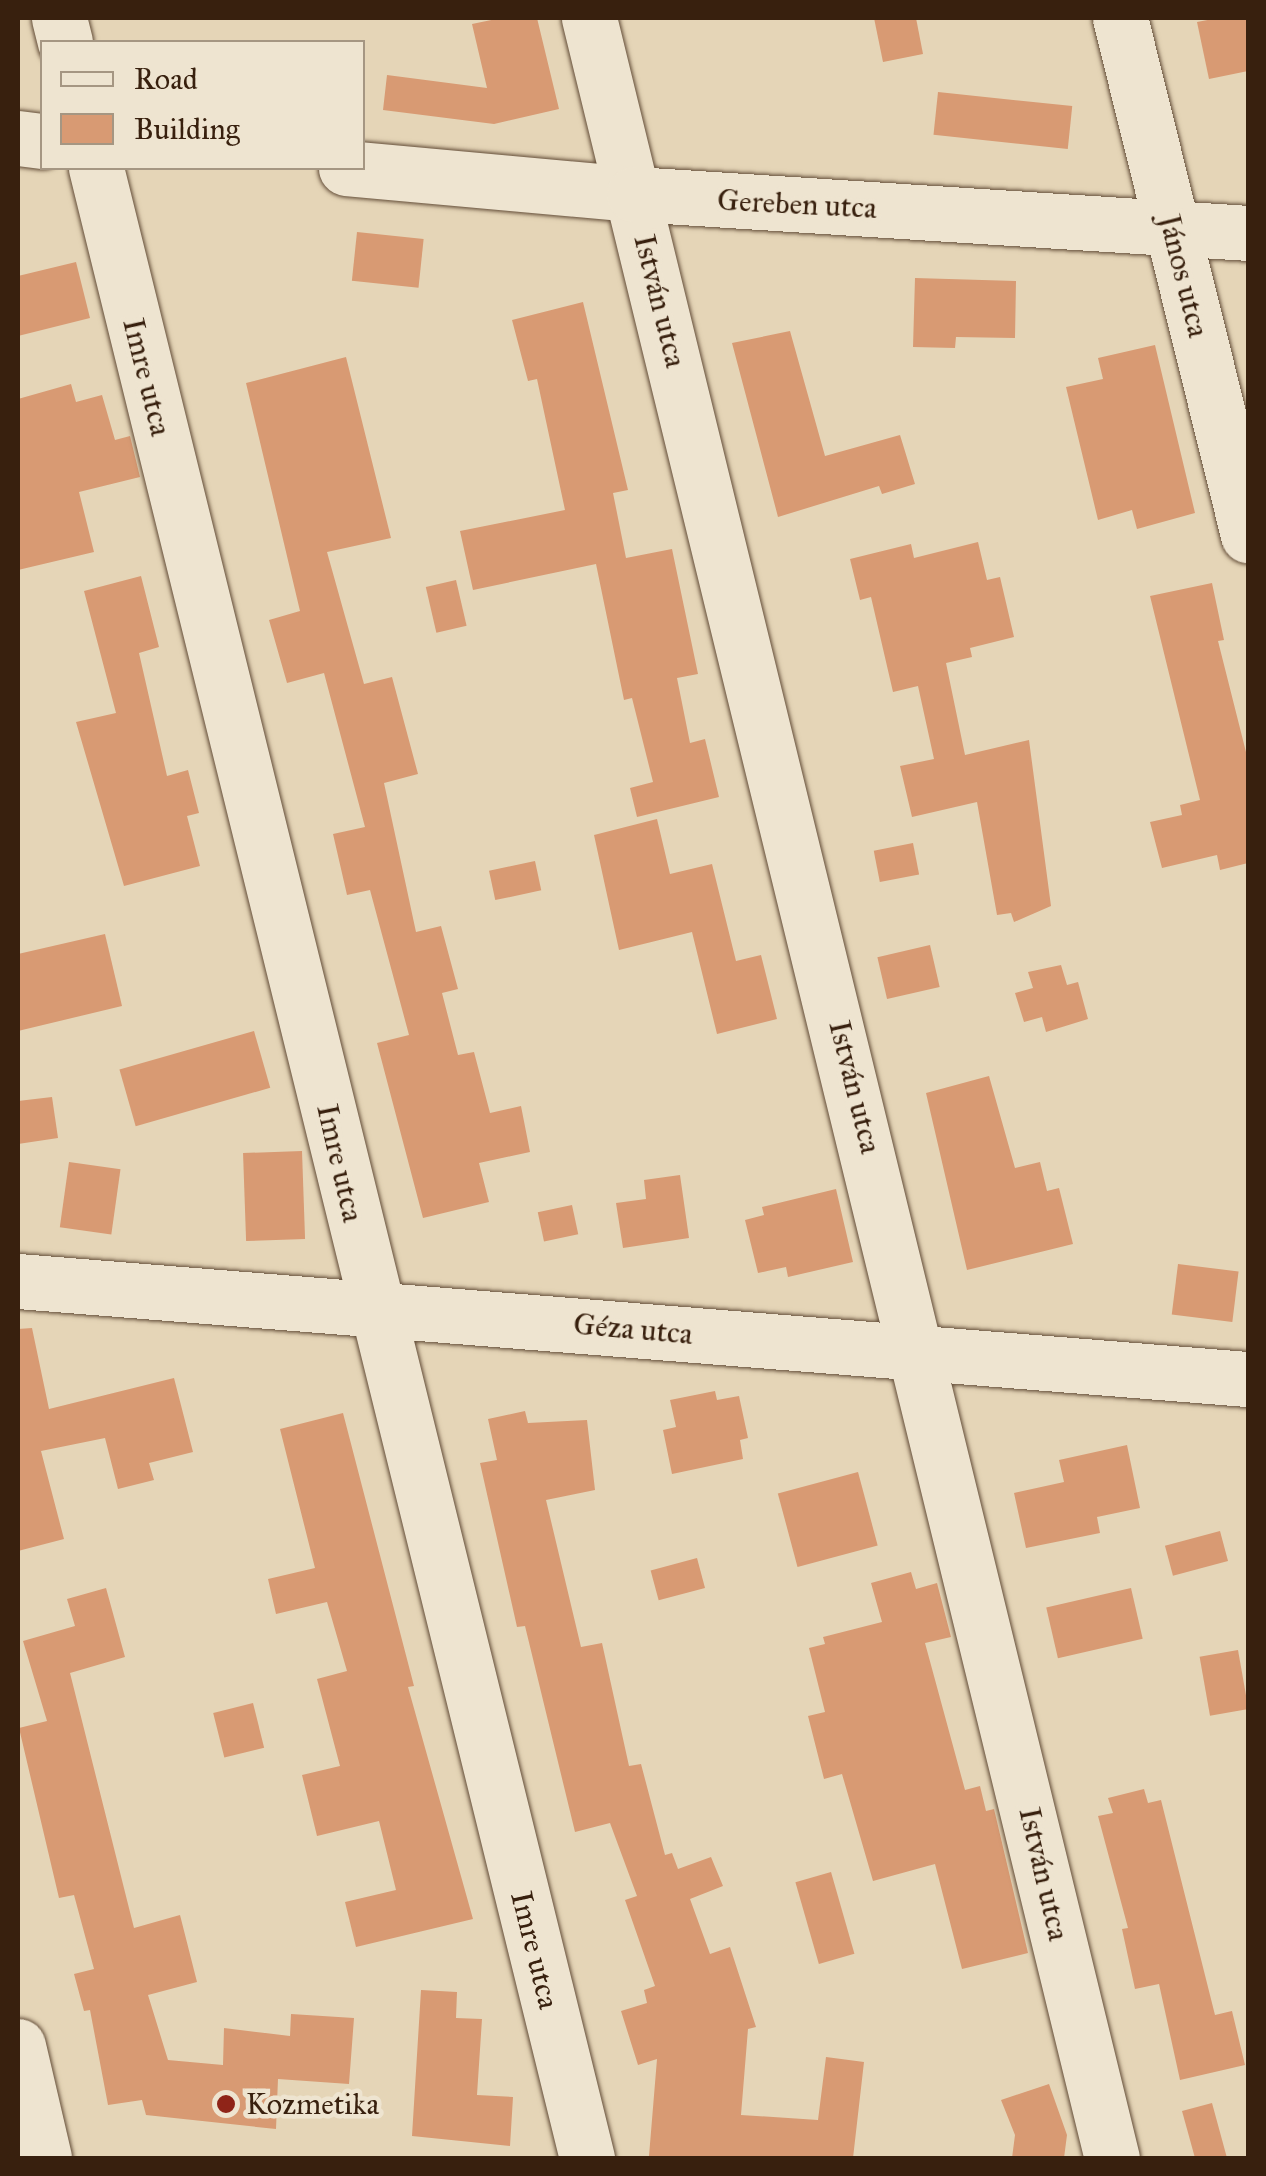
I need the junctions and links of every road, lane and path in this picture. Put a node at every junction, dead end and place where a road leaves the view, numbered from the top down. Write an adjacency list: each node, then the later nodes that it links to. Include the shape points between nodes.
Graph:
1 (589, 18): 5 (street, István utca)
2 (1120, 18): 6 (street, János utca)
3 (96, 170): 10 (street, Imre utca)
4 (365, 170): 5 (street, Gereben utca)
5 (634, 194): 6 (street, Gereben utca); 11 (street, István utca)
6 (1171, 226): 7 (street, Gereben utca); 8 (street, János utca)
7 (1248, 233)
8 (1248, 535)
9 (18, 1281): 10 (street, Géza utca)
10 (374, 1308): 11 (street, Géza utca); 15 (street, Imre utca)
11 (920, 1352): 12 (street, Géza utca); 16 (street, István utca)
12 (1248, 1379)
13 (18, 2046): 14 (street)
14 (44, 2158)
15 (587, 2158)
16 (1112, 2158)

